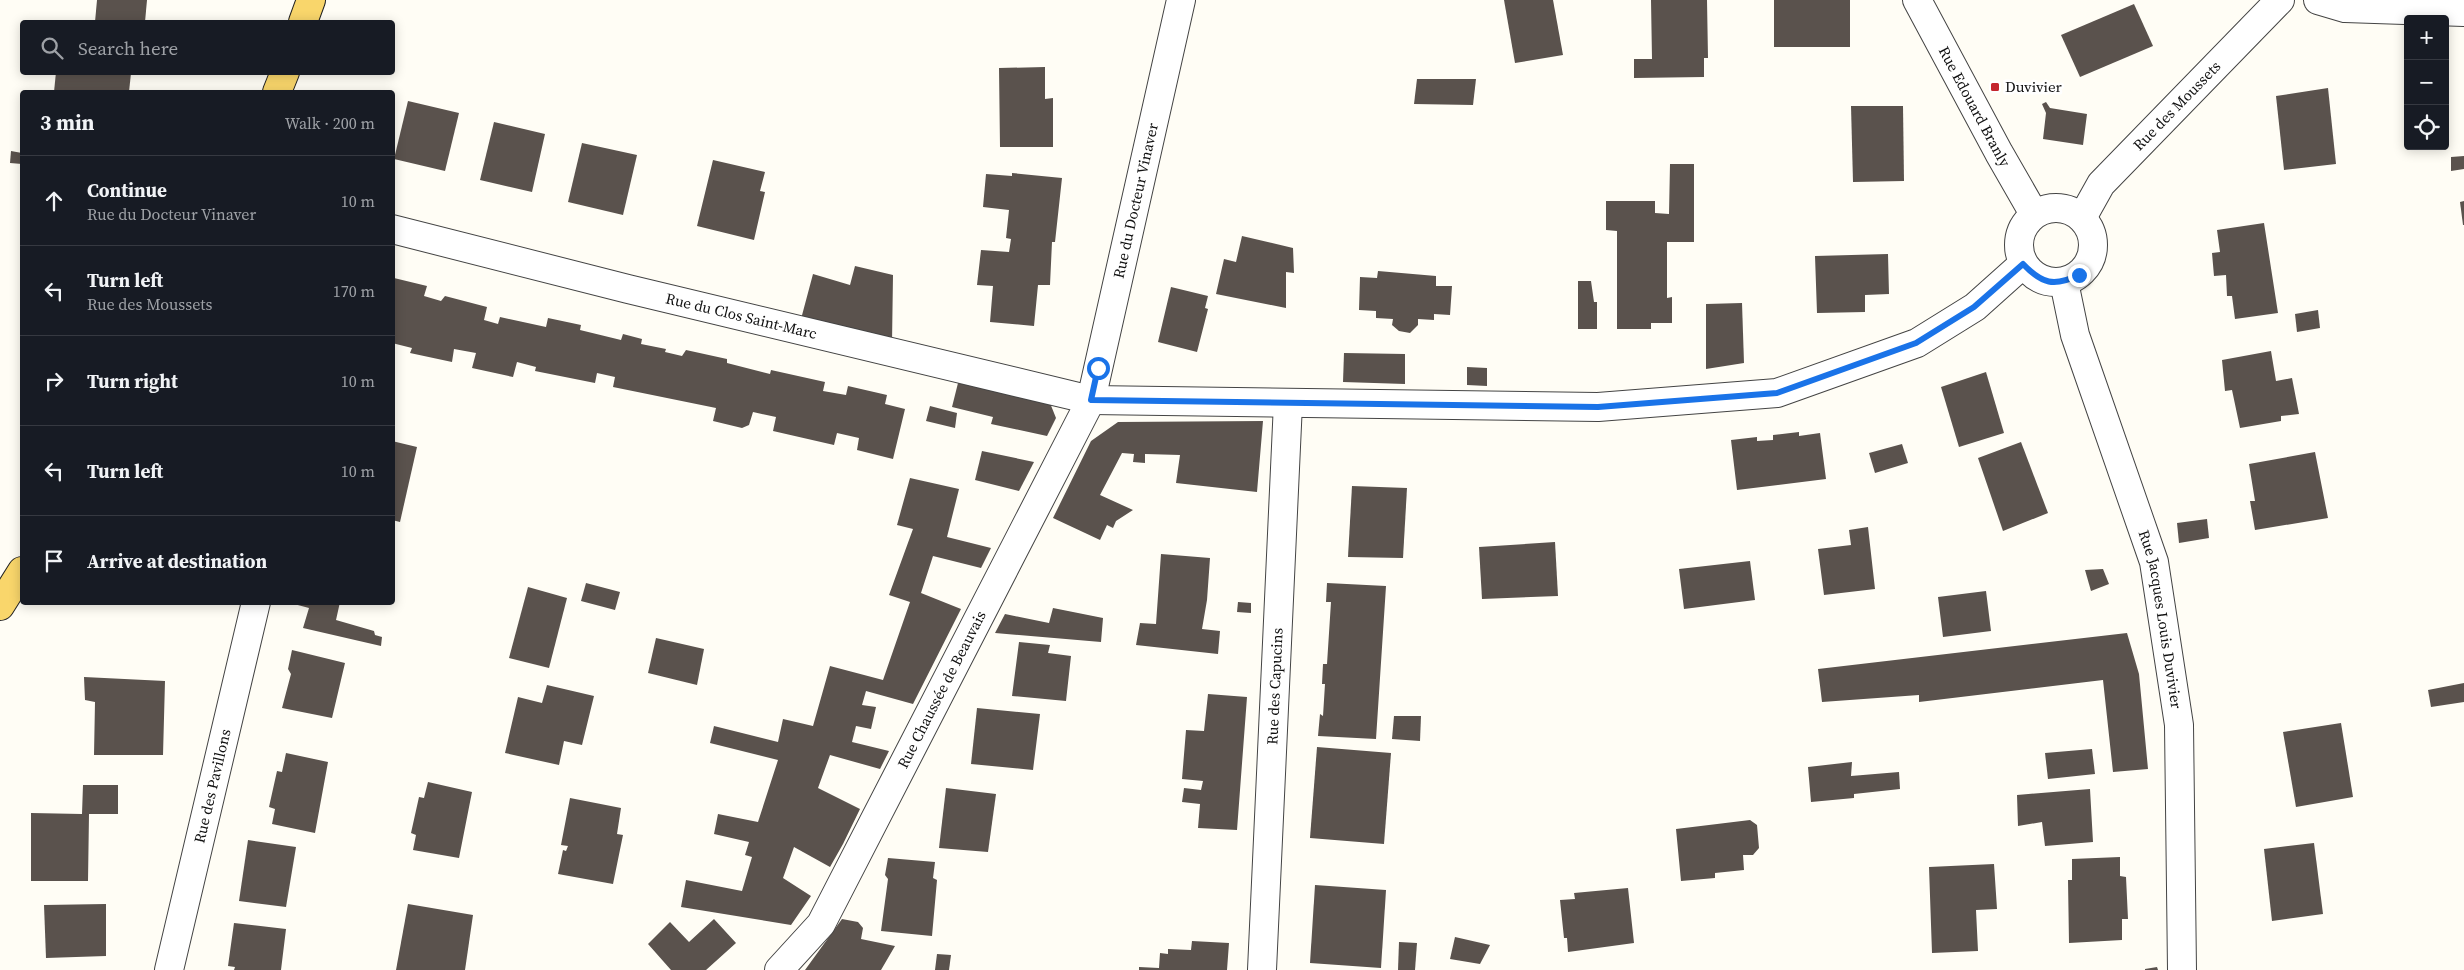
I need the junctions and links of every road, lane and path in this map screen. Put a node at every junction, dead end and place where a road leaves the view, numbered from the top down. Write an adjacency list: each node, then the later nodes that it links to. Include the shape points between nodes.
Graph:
1 (312, 0): 7 (main road)
2 (1181, 0): 15 (street, Rue du Docteur Vinaver)
3 (1917, 0): 10 (street, Rue Edouard Branly, via 1998,154)
4 (2280, 0): 11 (street, Rue des Moussets, via 2101,184)
5 (2318, 0): 6 (street, via 2345,8)
6 (2464, 12)
7 (304, 20)
8 (284, 75): 9 (main road)
9 (278, 90)
10 (2034, 214): 11 (street, via 2046,208 2059,208); 13 (street, via 2024,224 2019,236 2018,250)
11 (2082, 218): 14 (street, via 2091,232 2093,247 2089,263 2079,275)
12 (395, 230): 15 (street, Rue du Clos Saint-Marc)
13 (2023, 264): 14 (street, via 2034,276 2048,282); 16 (street, via 1974,307 1916,343 1777,393 1598,407)
14 (2064, 282): 23 (street, Rue Jacques Louis Duvivier, via 2075,335 2154,562 2179,725)
15 (1091, 400): 16 (street); 21 (street, Rue Chaussée de Beauvais, via 821,924)
16 (1288, 403): 22 (street, Rue des Capucins)
17 (20, 574): 19 (main road)
18 (255, 605): 20 (street, Rue des Pavillons)
19 (0, 606)
20 (169, 970)
21 (779, 970)
22 (1262, 970)
23 (2182, 970)

